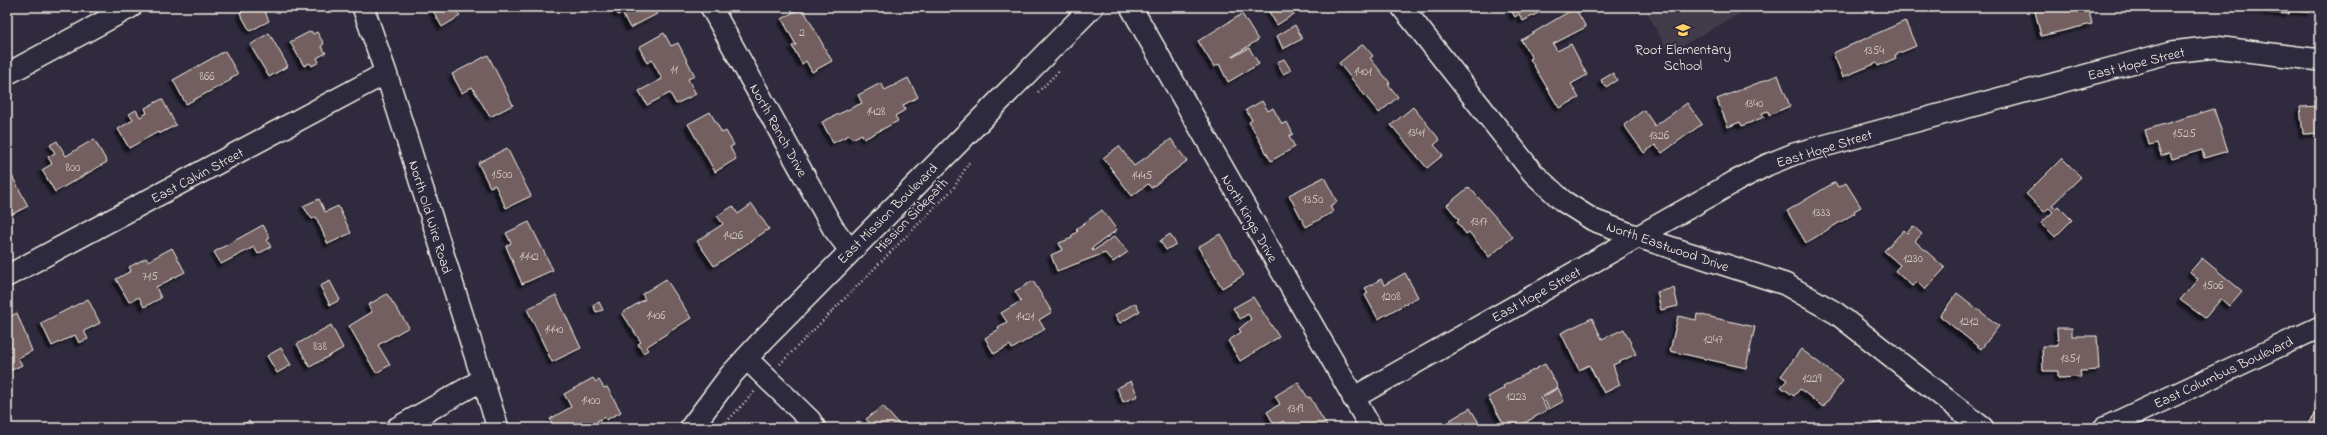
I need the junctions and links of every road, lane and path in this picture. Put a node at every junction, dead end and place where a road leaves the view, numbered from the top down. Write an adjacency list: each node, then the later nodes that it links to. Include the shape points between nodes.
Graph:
1 (131, 7): 10 (street)
2 (363, 7): 9 (street, North Old Wire Road)
3 (711, 7): 14 (street, North Ranch Drive, via 833,228)
4 (1092, 7): 14 (main road, East Mission Boulevard)
5 (1131, 7): 20 (street, North Kings Drive)
6 (1402, 7): 13 (street, North Eastwood Drive, via 1533,173 1563,201 1587,216)
7 (2320, 60): 13 (street, East Hope Street, via 2215,47 2172,52 1794,154 1736,181)
8 (1063, 67): 11 (path)
9 (386, 73): 15 (street, East Calvin Street); 19 (street, North Old Wire Road)
10 (7, 74)
11 (1037, 93)
12 (970, 160): 18 (path, Mission Sidepath, via 953,189)
13 (1638, 237): 20 (street, East Hope Street); 27 (street, North Eastwood Drive, via 1785,284 1836,313)
14 (850, 250): 17 (main road, East Mission Boulevard)
15 (7, 276)
16 (2320, 327): 28 (street, East Columbus Boulevard)
17 (746, 358): 18 (street); 23 (main road, East Mission Boulevard)
18 (766, 378): 24 (path, Mission Sidepath); 25 (street, via 810,420)
19 (482, 380): 21 (street); 22 (street, North Old Wire Road)
20 (1353, 398): 26 (street, North Kings Drive)
21 (397, 428)
22 (498, 428)
23 (691, 428)
24 (721, 428)
25 (815, 428)
26 (1371, 428)
27 (1983, 428)
28 (2104, 428)

